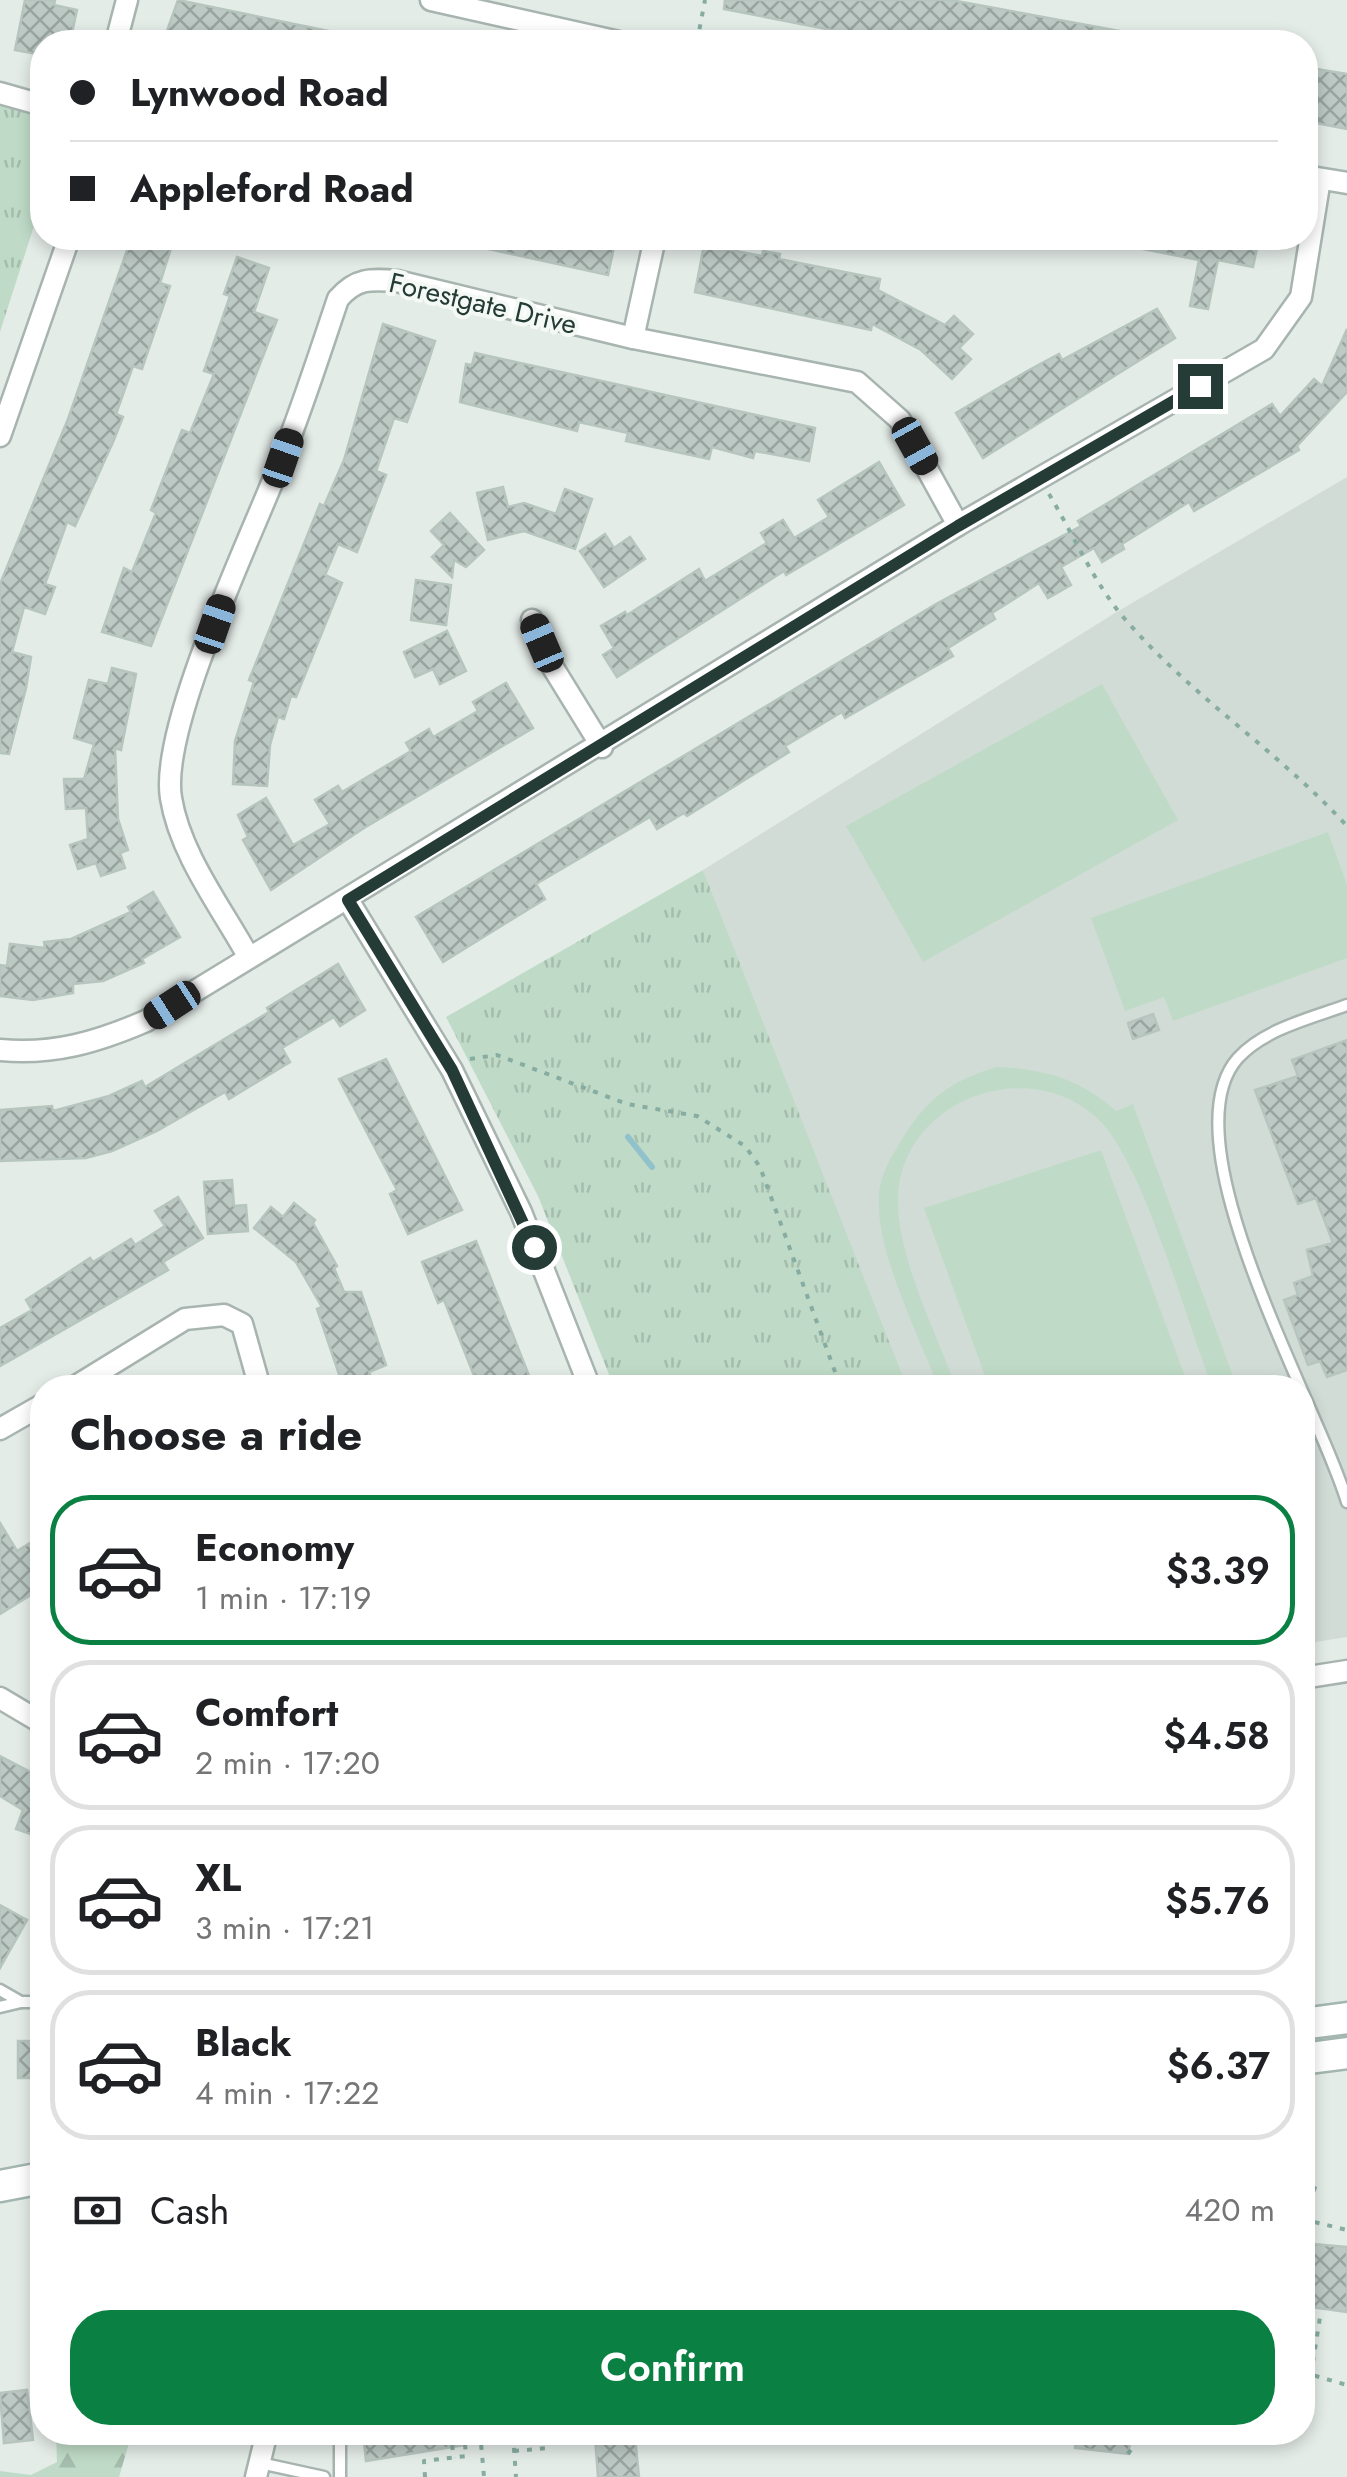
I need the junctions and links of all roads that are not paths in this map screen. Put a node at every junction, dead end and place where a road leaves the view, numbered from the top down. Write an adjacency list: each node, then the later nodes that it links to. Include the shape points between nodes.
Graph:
1 (126, 0): 3 (street)
2 (430, 0): 4 (street)
3 (119, 30)
4 (565, 30)
5 (0, 94): 6 (street)
6 (30, 102)
7 (1318, 178): 8 (street)
8 (1347, 183)
9 (65, 250): 13 (street)
10 (652, 250): 12 (street)
11 (1305, 250): 14 (street, via 1300,296 1264,349)
12 (633, 338): 14 (street, Forestgate Drive, via 856,382 900,420); 18 (street, Forestgate Drive, via 397,281 365,279 338,299 283,458 226,594 175,752 170,795 180,832)
13 (0, 436)
14 (958, 526): 16 (street)
15 (532, 620): 16 (street)
16 (602, 747): 17 (street)
17 (348, 900): 18 (street); 23 (street, via 452,1070 521,1212)
18 (248, 956): 20 (street, via 146,1021 89,1045)
19 (1347, 1004): 24 (lane, via 1280,1030 1237,1058 1216,1110 1217,1154 1240,1237)
20 (0, 1050)
21 (94, 1375): 22 (street, via 185,1319 224,1315 242,1324)
22 (256, 1375)
23 (585, 1375)
24 (1303, 1375)
25 (1315, 1401): 28 (lane)
26 (30, 1412): 27 (street)
27 (0, 1429)
28 (1341, 1458): 29 (lane)
29 (1347, 1502)
30 (1347, 1671): 31 (street)
31 (1315, 1676)
32 (0, 1698): 33 (street)
33 (30, 1716)
34 (0, 1990): 35 (lane)
35 (21, 2002): 36 (lane); 37 (lane)
36 (30, 2002)
37 (0, 2007)
38 (1347, 2018): 39 (main road)
39 (1315, 2022)
40 (1347, 2053): 41 (main road)
41 (1315, 2057)
42 (30, 2181): 43 (main road)
43 (0, 2189): 44 (main road)
44 (30, 2195)
45 (264, 2445): 47 (street)
46 (340, 2445): 49 (lane)
47 (258, 2470): 48 (lane)
48 (324, 2477)
49 (340, 2477)

